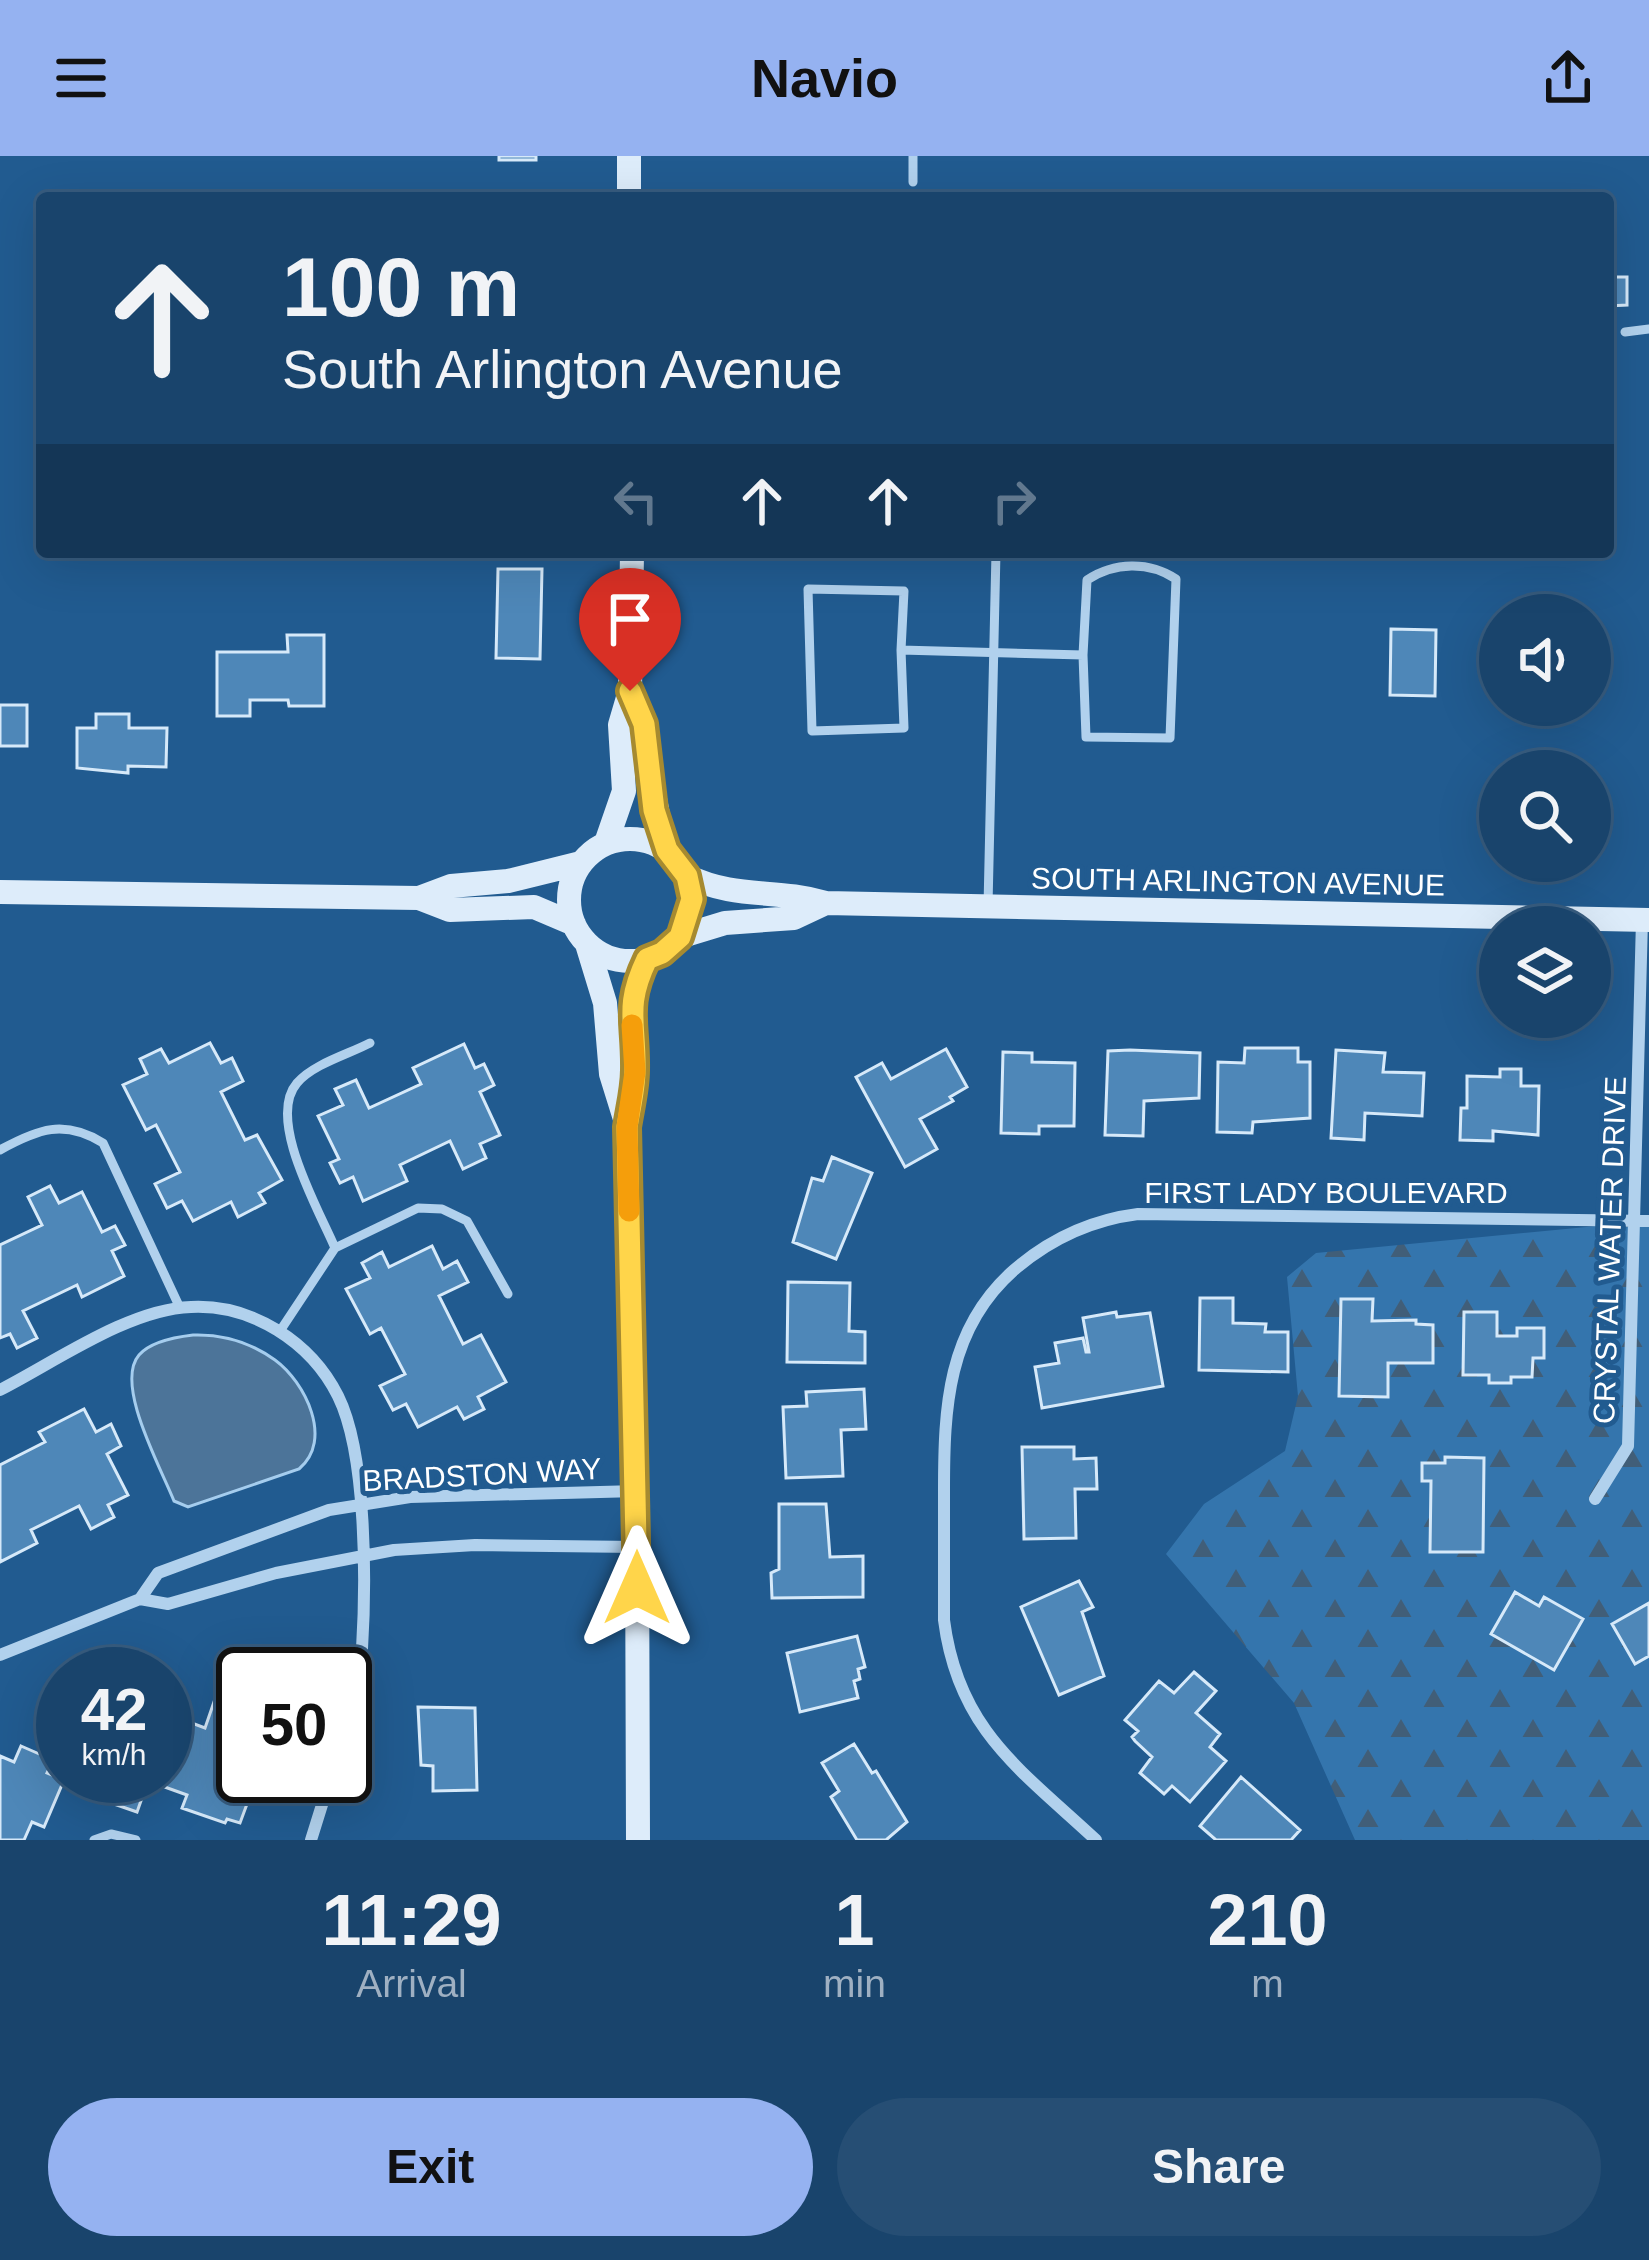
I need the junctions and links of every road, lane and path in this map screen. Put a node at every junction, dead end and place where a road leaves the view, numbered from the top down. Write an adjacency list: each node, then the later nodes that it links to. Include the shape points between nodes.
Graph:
1 (629, 156): 4 (main road)
2 (913, 156): 3 (lane)
3 (913, 182)
4 (629, 192)
5 (1649, 329): 6 (lane)
6 (1625, 332)
7 (632, 558): 12 (main road)
8 (996, 558): 10 (lane)
9 (901, 650): 9 (lane, via 904,591 808,589 812,731 904,728); 10 (lane)
10 (994, 653): 11 (lane); 20 (lane)
11 (1083, 655): 11 (lane, via 1086,737 1170,738 1176,579 1158,567 1123,567 1087,580)
12 (630, 691): 13 (main road, via 620,725 624,791); 14 (main road, via 644,724)
13 (606, 843): 14 (main road, via 638,838); 15 (main road)
14 (667, 850): 16 (main road)
15 (581, 863): 18 (main road); 22 (main road, via 570,892)
16 (687, 876): 19 (main road, SOUTH ARLINGTON AVENUE, via 733,893); 23 (main road, via 691,907)
17 (0, 892): 18 (main road)
18 (419, 898): 22 (main road, via 450,910 534,907)
19 (826, 903): 20 (main road, SOUTH ARLINGTON AVENUE); 23 (main road, SOUTH ARLINGTON AVENUE, via 794,918 724,923)
20 (988, 906): 21 (main road, SOUTH ARLINGTON AVENUE)
21 (1646, 920): 28 (street, CRYSTAL WATER DRIVE)
22 (581, 934): 24 (main road, via 615,959); 26 (main road, via 605,1003 611,1074)
23 (680, 937): 24 (main road)
24 (647, 959): 26 (main road, via 631,1006 635,1072)
25 (370, 1043): 29 (lane, via 299,1080 286,1110 290,1140)
26 (627, 1127): 34 (main road)
27 (0, 1150): 31 (lane, via 63,1126 103,1143)
28 (1643, 1221): 35 (street, CRYSTAL WATER DRIVE, via 1628,1446); 47 (street, FIRST LADY BOULEVARD, via 1153,1213 1092,1224 1051,1242 985,1301 961,1342 945,1402 946,1635 975,1718)
29 (335, 1248): 30 (lane, via 418,1208 451,1211 473,1227); 32 (lane)
30 (508, 1294)
31 (181, 1308): 32 (street, via 240,1312); 33 (street, via 136,1320)
32 (280, 1331): 36 (street, via 337,1392)
33 (0, 1390)
34 (637, 1491): 36 (street, BRADSTON WAY); 37 (main road)
35 (1595, 1499)
36 (360, 1505): 38 (street); 39 (street, BRADSTON WAY, via 292,1521 158,1573)
37 (637, 1547): 38 (street, BRADSTON WAY, via 428,1546); 46 (main road)
38 (363, 1556): 39 (street, BRADSTON WAY, via 168,1604); 40 (street)
39 (140, 1599): 41 (street, BRADSTON WAY)
40 (362, 1647)
41 (0, 1655)
42 (323, 1803): 45 (street)
43 (94, 1840): 44 (lane)
44 (136, 1840)
45 (311, 1840)
46 (638, 1840)
47 (1096, 1840)

